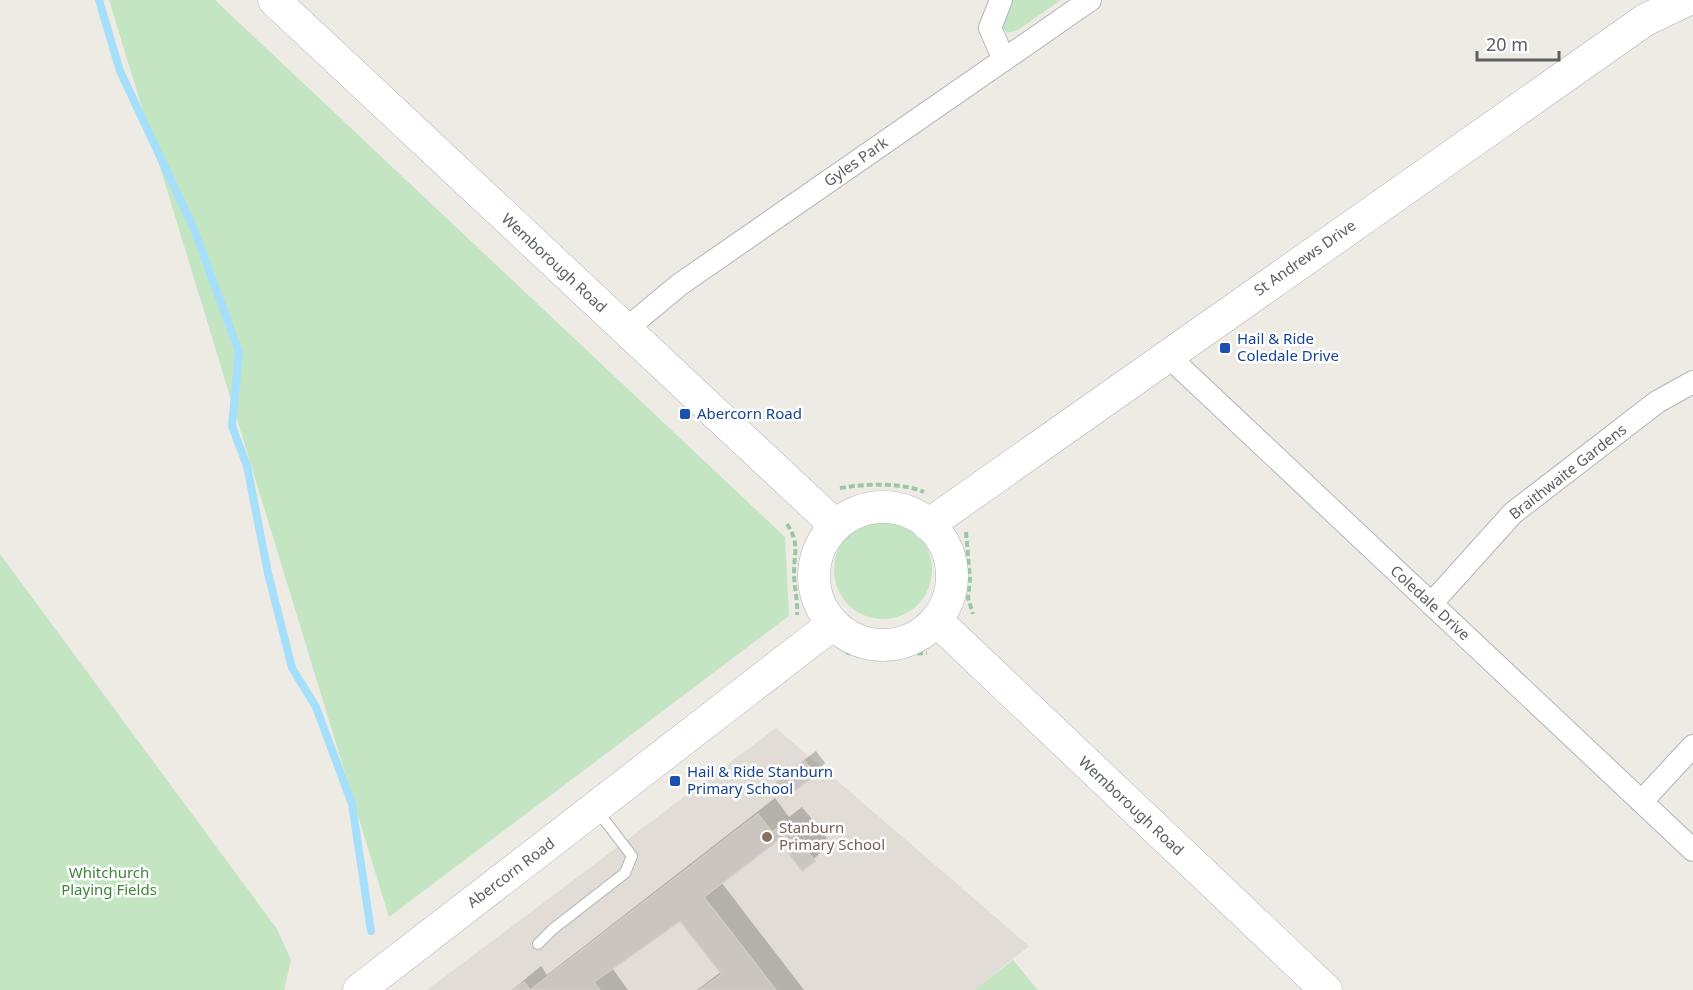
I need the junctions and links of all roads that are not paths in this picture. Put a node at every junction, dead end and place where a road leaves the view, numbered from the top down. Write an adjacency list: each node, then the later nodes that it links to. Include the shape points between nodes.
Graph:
1 (274, 0): 6 (street, Wemborough Road)
2 (1001, 0): 5 (street, via 990,28)
3 (1090, 0): 5 (street, Gyles Park)
4 (1687, 0): 7 (street, St Andrews Drive, via 1645,20)
5 (1004, 60): 6 (street, Gyles Park, via 679,285)
6 (626, 330): 9 (street, Wemborough Road)
7 (1167, 356): 10 (street, St Andrews Drive); 11 (street, Coledale Drive)
8 (1693, 382): 11 (street, Braithwaite Gardens, via 1657,402 1513,513)
9 (835, 525): 10 (street, via 854,512 877,506 900,507); 13 (street, via 822,543 815,563 814,585)
10 (928, 525): 12 (street, via 949,550 953,570 952,591)
11 (1431, 604): 15 (street, Coledale Drive)
12 (937, 621): 13 (street, via 914,639 893,645 871,645 851,637); 20 (street, Wemborough Road)
13 (838, 637): 16 (street, Abercorn Road)
14 (1693, 747): 15 (street)
15 (1642, 801): 17 (street, Coledale Drive)
16 (596, 808): 18 (lane, via 632,856 625,873); 19 (street, Abercorn Road)
17 (1693, 850)
18 (538, 944)
19 (359, 990)
20 (1326, 990)

